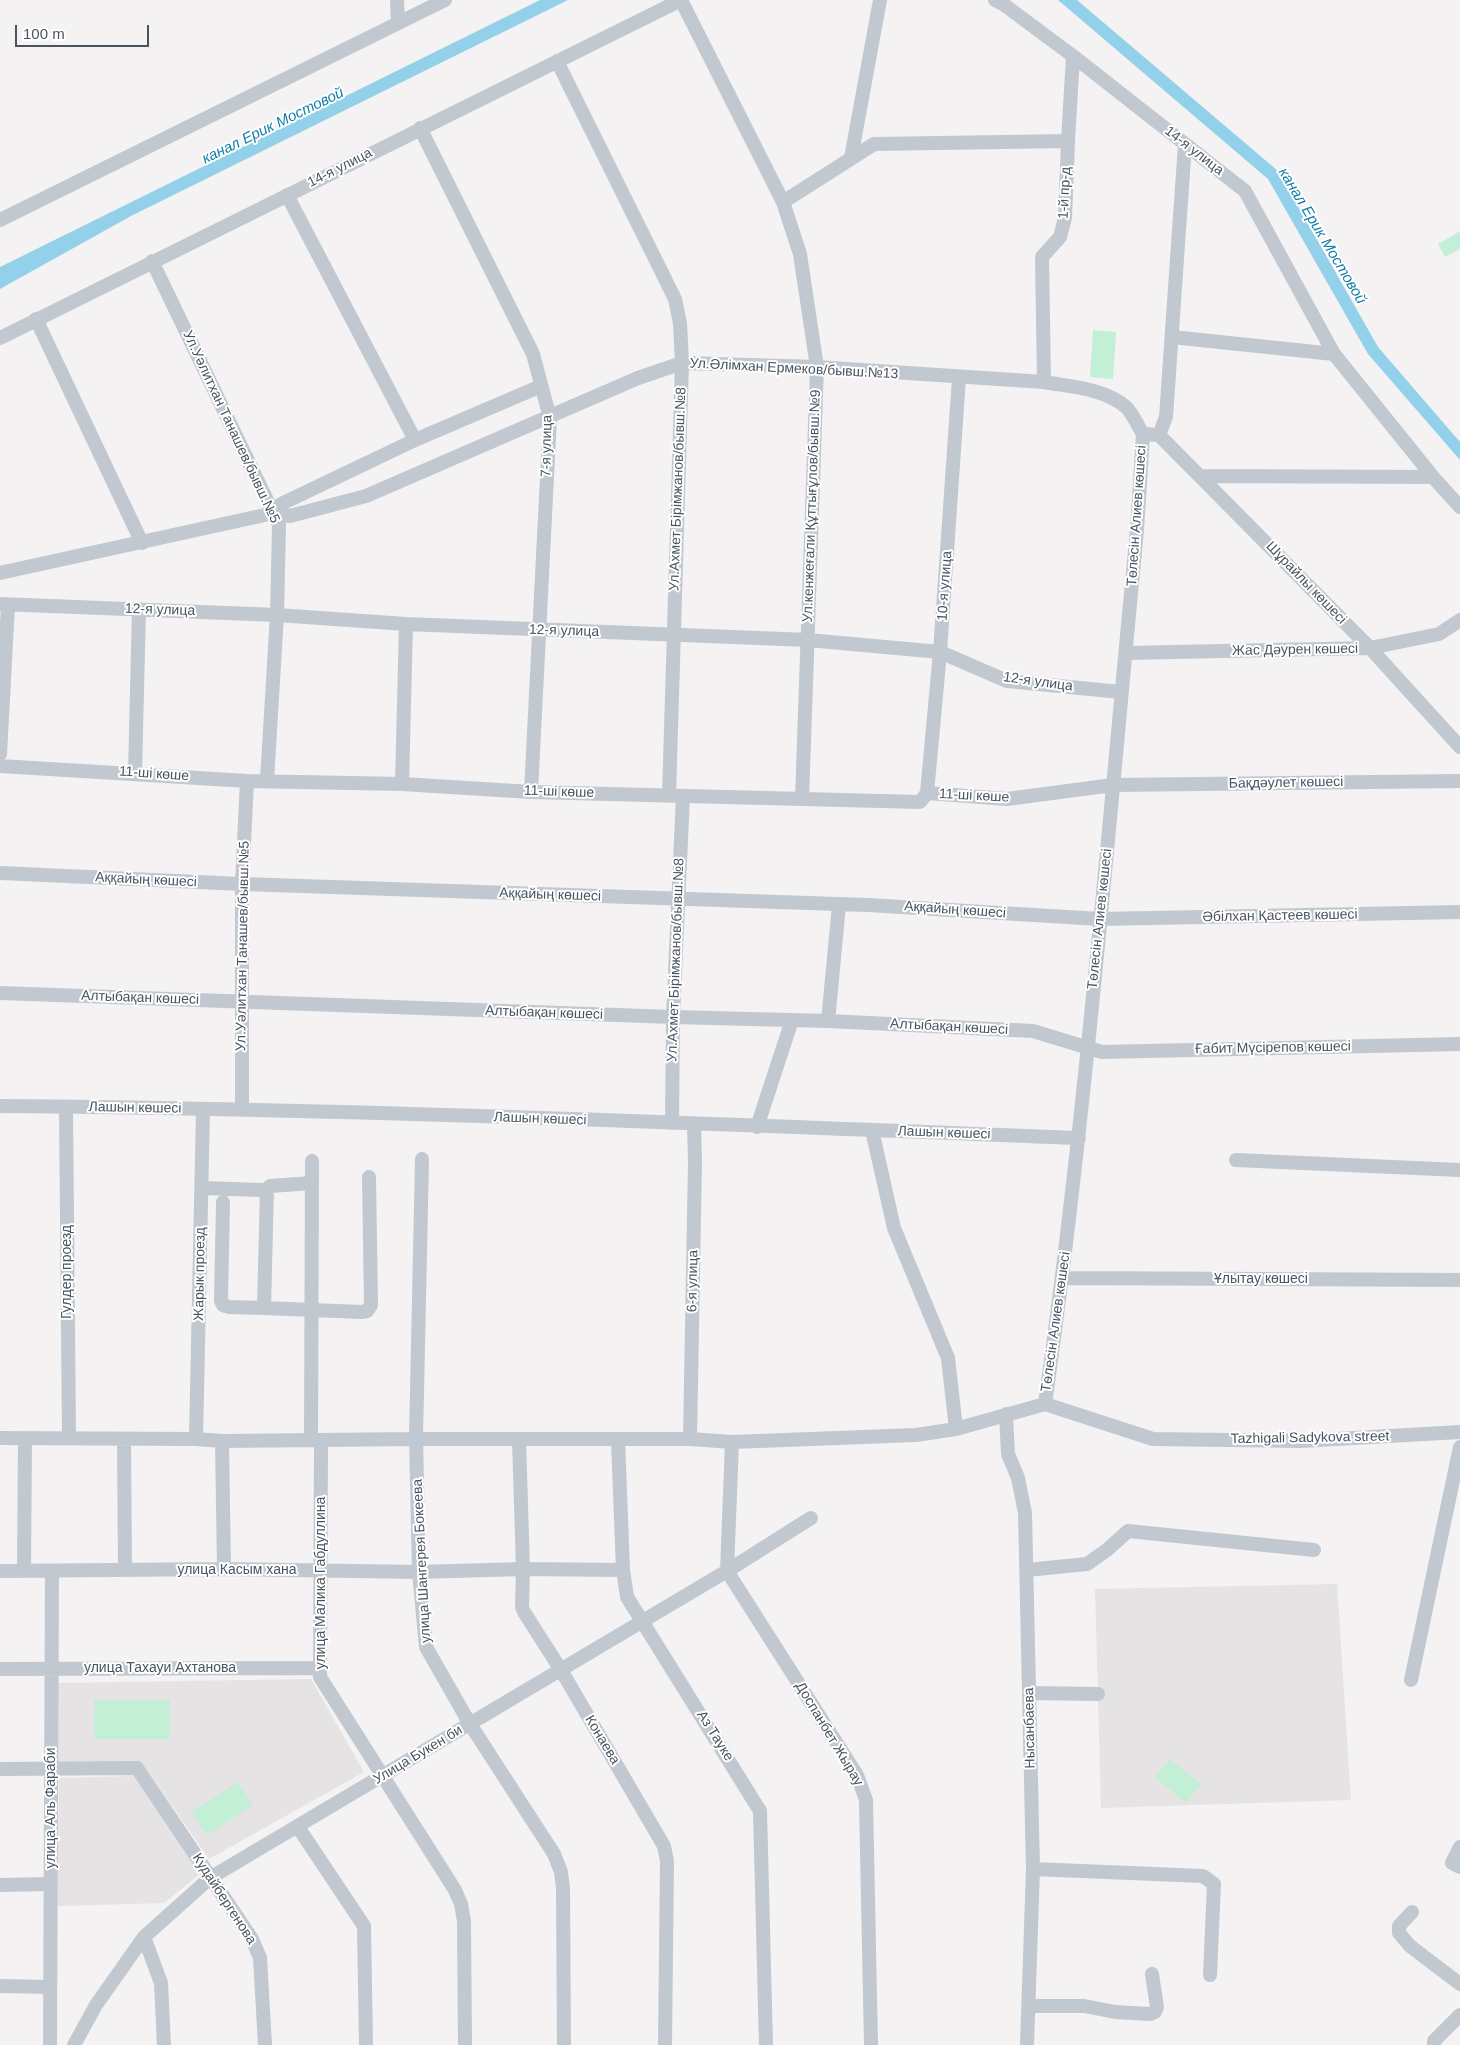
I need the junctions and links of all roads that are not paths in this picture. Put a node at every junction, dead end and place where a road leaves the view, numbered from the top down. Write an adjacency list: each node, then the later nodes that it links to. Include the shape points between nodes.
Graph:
1 (397, 0): 6 (street)
2 (445, 0): 6 (street)
3 (681, 0): 8 (street, 14-я улица); 14 (street, Ул.кенжеғали Құттығұлов/бывш.№9)
4 (880, 0): 12 (street)
5 (995, 0): 7 (street, 14-я улица)
6 (398, 22): 15 (street)
7 (1073, 56): 10 (street, 1-й пр-д); 11 (street, 14-я улица)
8 (557, 61): 9 (street, 14-я улица); 21 (street, Ул.Ахмет Бірімжанов/бывш.№8, via 675,299)
9 (420, 128): 13 (street, 14-я улица); 25 (street, 7-я улица, via 533,354)
10 (1068, 141): 12 (street, via 874,144); 24 (street, 1-й пр-д, via 1065,218 1060,236 1042,257)
11 (1185, 144): 18 (street, Төлесін Алиев көшесі); 20 (street, 14-я улица, via 1245,191)
12 (851, 158): 14 (street)
13 (286, 196): 16 (street, 14-я улица); 29 (street)
14 (783, 202): 22 (street, Ул.кенжеғали Құттығұлов/бывш.№9, via 800,254)
15 (0, 220)
16 (152, 261): 17 (street, 14-я улица); 33 (street, Ул.Уәлитхан Танашев/бывш.№5)
17 (36, 319): 19 (street, 14-я улица); 34 (street)
18 (1172, 337): 20 (street); 28 (street, Төлесін Алиев көшесі, via 1166,417)
19 (0, 338)
20 (1334, 354): 31 (street, 14-я улица)
21 (682, 363): 22 (street, Ул.Әлімхан Ермеков/бывш.№13); 26 (street, Ул.Әлімхан Ермеков/бывш.№13, via 638,378); 42 (street, Ул.Ахмет Бірімжанов/бывш.№8)
22 (817, 367): 23 (street, Ул.Әлімхан Ермеков/бывш.№13); 43 (street, Ул.кенжеғали Құттығұлов/бывш.№9)
23 (959, 378): 24 (street, Ул.Әлімхан Ермеков/бывш.№13); 45 (street, 10-я улица)
24 (1044, 382): 27 (street, Ул.Әлімхан Ермеков/бывш.№13, via 1109,396 1127,408)
25 (541, 386): 26 (street, 7-я улица); 29 (street, Ул.Әлімхан Ермеков/бывш.№13)
26 (550, 418): 33 (street, Ул.Әлімхан Ермеков/бывш.№13, via 366,496 290,516); 41 (street, 7-я улица)
27 (1143, 434): 28 (street); 46 (street, Төлесін Алиев көшесі)
28 (1159, 435): 30 (street, Шұрайлы көшесі)
29 (415, 440): 33 (street, Ул.Әлімхан Ермеков/бывш.№13, via 281,504)
30 (1200, 476): 31 (street); 44 (street, Шұрайлы көшесі)
31 (1433, 477): 32 (street, 14-я улица)
32 (1460, 507)
33 (274, 513): 34 (street, Ул.Әлімхан Ермеков/бывш.№13); 38 (street, Ул.Уәлитхан Танашев/бывш.№5, via 279,525)
34 (142, 542): 35 (street, Ул.Әлімхан Ермеков/бывш.№13)
35 (0, 573)
36 (4, 605): 37 (street, 12-я улица); 49 (street)
37 (139, 609): 38 (street, 12-я улица); 51 (street)
38 (277, 615): 40 (street, 12-я улица); 52 (street, Ул.Уәлитхан Танашев/бывш.№5)
39 (1460, 620): 44 (street, Жас Дәурен көшесі, via 1439,634)
40 (406, 624): 41 (street, 12-я улица); 55 (street)
41 (539, 630): 42 (street, 12-я улица); 57 (street, 7-я улица)
42 (674, 635): 43 (street, 12-я улица); 59 (street, Ул.Ахмет Бірімжанов/бывш.№8)
43 (808, 640): 45 (street, 12-я улица); 60 (street, Ул.кенжеғали Құттығұлов/бывш.№9)
44 (1370, 648): 46 (street, Жас Дәурен көшесі); 48 (street, Шұрайлы көшесі)
45 (940, 652): 47 (street, 12-я улица, via 1007,681); 58 (street, 10-я улица)
46 (1125, 653): 47 (street, Төлесін Алиев көшесі)
47 (1122, 692): 56 (street, Төлесін Алиев көшесі)
48 (1460, 747)
49 (0, 754)
50 (0, 766): 51 (street, 11-ші көше)
51 (135, 773): 53 (street, 11-ші көше)
52 (267, 780): 53 (street, 11-ші көше); 55 (street, 11-ші көше)
53 (247, 781): 62 (street, Ул.Уәлитхан Танашев/бывш.№5)
54 (1460, 781): 56 (street, Бақдәулет көшесi)
55 (402, 784): 57 (street, 11-ші көше)
56 (1113, 785): 58 (street, 11-ші көше, via 1007,799); 66 (street, Төлесін Алиев көшесі)
57 (531, 792): 59 (street, 11-ші көше)
58 (928, 793): 60 (street, 11-ші көше, via 920,802)
59 (676, 796): 60 (street, 11-ші көше); 63 (street, Ул.Ахмет Бірімжанов/бывш.№8)
60 (802, 799)
61 (0, 873): 62 (street, Аққайың көшесі)
62 (242, 884): 63 (street, Аққайың көшесі); 68 (street, Ул.Уәлитхан Танашев/бывш.№5)
63 (678, 900): 64 (street, Аққайың көшесі); 69 (street, Ул.Ахмет Бірімжанов/бывш.№8)
64 (839, 905): 66 (street, Аққайың көшесі); 71 (street)
65 (1460, 912): 66 (street, Әбілхан Қастеев көшесi)
66 (1100, 919): 73 (street, Төлесін Алиев көшесі)
67 (0, 993): 68 (street, Алтыбақан көшесі)
68 (242, 1002): 69 (street, Алтыбақан көшесі); 77 (street, Ул.Уәлитхан Танашев/бывш.№5)
69 (673, 1017): 70 (street, Алтыбақан көшесі); 78 (street, Ул.Ахмет Бірімжанов/бывш.№8)
70 (792, 1020): 71 (street, Алтыбақан көшесі); 80 (street)
71 (828, 1021): 73 (street, Алтыбақан көшесі, via 1033,1031)
72 (1460, 1044): 73 (street, Ғабит Мүсірепов көшесi, via 1102,1052)
73 (1086, 1046): 82 (street, Төлесін Алиев көшесі)
74 (0, 1106): 75 (street, Лашын көшесі)
75 (66, 1107): 76 (street, Лашын көшесі); 101 (street, Гулдер проезд)
76 (203, 1110): 77 (street, Лашын көшесі); 89 (street, Жарык проезд)
77 (242, 1110): 78 (street, Лашын көшесі)
78 (672, 1123): 79 (street, Лашын көшесі)
79 (694, 1124): 80 (street, Лашын көшесі); 105 (street, 6-я улица)
80 (757, 1127): 81 (street, Лашын көшесі)
81 (872, 1130): 82 (street, Лашын көшесі); 98 (street, via 894,1228 948,1358)
82 (1079, 1138): 92 (street, Төлесін Алиев көшесі)
83 (422, 1159): 104 (street, улица Шангерея Бокеева)
84 (1236, 1160): 86 (street)
85 (312, 1161): 88 (street, улица Малика Габдуллина)
86 (1460, 1170)
87 (369, 1177): 95 (street, via 371,1305 367,1311 361,1312)
88 (312, 1183): 90 (street, via 270,1186); 95 (street, улица Малика Габдуллина)
89 (202, 1188): 90 (street, via 261,1190); 103 (street, Жарык проезд)
90 (265, 1193): 94 (street)
91 (223, 1202): 94 (street, via 221,1301 228,1307)
92 (1063, 1278): 93 (street, Ұлытау көшесi); 96 (street, Төлесін Алиев көшесі)
93 (1460, 1280)
94 (264, 1308): 95 (street)
95 (311, 1310): 107 (street, улица Малика Габдуллина)
96 (1045, 1404): 97 (street); 99 (street, Tazhigali Sadykova street, via 1153,1439 1301,1441)
97 (1006, 1414): 98 (street); 120 (street, Нысанбаева, via 1008,1454 1018,1478 1026,1513)
98 (956, 1429): 111 (street, via 916,1435)
99 (1460, 1432)
100 (0, 1438): 102 (street)
101 (68, 1438): 102 (street); 106 (street)
102 (25, 1439): 122 (street)
103 (196, 1439): 106 (street); 110 (street)
104 (416, 1439): 107 (street); 108 (street); 125 (street, улица Шангерея Бокеева)
105 (690, 1439): 109 (street); 111 (street)
106 (124, 1440): 118 (street)
107 (316, 1440): 110 (street); 116 (street, улица Малика Габдуллина)
108 (519, 1440): 109 (street); 117 (street, Конаева)
109 (618, 1440): 119 (street, Аз Тауке)
110 (222, 1441): 115 (street)
111 (732, 1442): 124 (street)
112 (1460, 1447): 131 (street)
113 (811, 1518): 124 (street, Улица Букен би)
114 (1314, 1550): 120 (street, via 1128,1530 1087,1564)
115 (224, 1569): 116 (street, улица Касым хана); 118 (street, улица Касым хана)
116 (321, 1569): 125 (street, улица Касым хана); 128 (street, улица Малика Габдуллина)
117 (523, 1569): 119 (street, улица Касым хана); 125 (street, улица Касым хана); 130 (street, Конаева, via 522,1607)
118 (125, 1570): 123 (street, улица Касым хана)
119 (623, 1570): 126 (street, Аз Тауке, via 627,1597)
120 (1027, 1570): 132 (street, Нысанбаева)
121 (0, 1571): 122 (street, улица Касым хана)
122 (24, 1571): 123 (street, улица Касым хана)
123 (52, 1571): 127 (street, улица Аль Фараби)
124 (727, 1571): 126 (street, Улица Букен би); 163 (street, Доспанбет Жырау, via 857,1775 866,1800)
125 (419, 1572): 134 (street, улица Шангерея Бокеева, via 427,1652)
126 (642, 1622): 130 (street, Улица Букен би); 162 (street, Аз Тауке, via 760,1811)
127 (51, 1668): 128 (street, улица Тахауи Ахтанова); 129 (street, улица Тахауи Ахтанова); 135 (street, улица Аль Фараби)
128 (320, 1668): 137 (street, улица Малика Габдуллина, via 322,1680)
129 (0, 1669)
130 (561, 1670): 134 (street, Улица Букен би); 161 (street, Конаева, via 664,1846 667,1860)
131 (1411, 1680)
132 (1030, 1694): 133 (street); 141 (street, Нысанбаева)
133 (1098, 1694)
134 (470, 1724): 137 (street, Улица Букен би); 160 (street, улица Шангерея Бокеева, via 554,1854 561,1872)
135 (51, 1768): 136 (street); 142 (street, Кудайбергенова, via 138,1768); 144 (street, улица Аль Фараби)
136 (0, 1769)
137 (382, 1777): 138 (street, Улица Букен би); 159 (street, улица Малика Габдуллина, via 461,1904 464,1921)
138 (298, 1826): 142 (street, Улица Букен би); 158 (street, via 364,1926)
139 (1460, 1847): 140 (street, via 1452,1863)
140 (1460, 1867)
141 (1034, 1869): 148 (street, via 1203,1876 1214,1884); 152 (street, Нысанбаева)
142 (210, 1878): 146 (street, Улица Букен би); 157 (street, Кудайбергенова, via 252,1939 260,1958)
143 (0, 1884): 144 (street)
144 (51, 1884): 151 (street, улица Аль Фараби)
145 (1412, 1912): 149 (street, via 1399,1926 1399,1933 1410,1946)
146 (144, 1937): 155 (street, Улица Букен би, via 96,2005); 156 (street, via 160,1983)
147 (1152, 1974): 152 (street, via 1157,2007 1150,2014 1084,2006)
148 (1210, 1976)
149 (1460, 1984)
150 (0, 1986): 151 (street)
151 (50, 1987): 154 (street, улица Аль Фараби)
152 (1029, 2006): 164 (street, Нысанбаева)
153 (1460, 2015): 165 (street, via 1434,2041)
154 (50, 2045)
155 (74, 2045)
156 (164, 2045)
157 (265, 2045)
158 (366, 2045)
159 (465, 2045)
160 (564, 2045)
161 (665, 2045)
162 (766, 2045)
163 (871, 2045)
164 (1028, 2045)
165 (1434, 2045)

